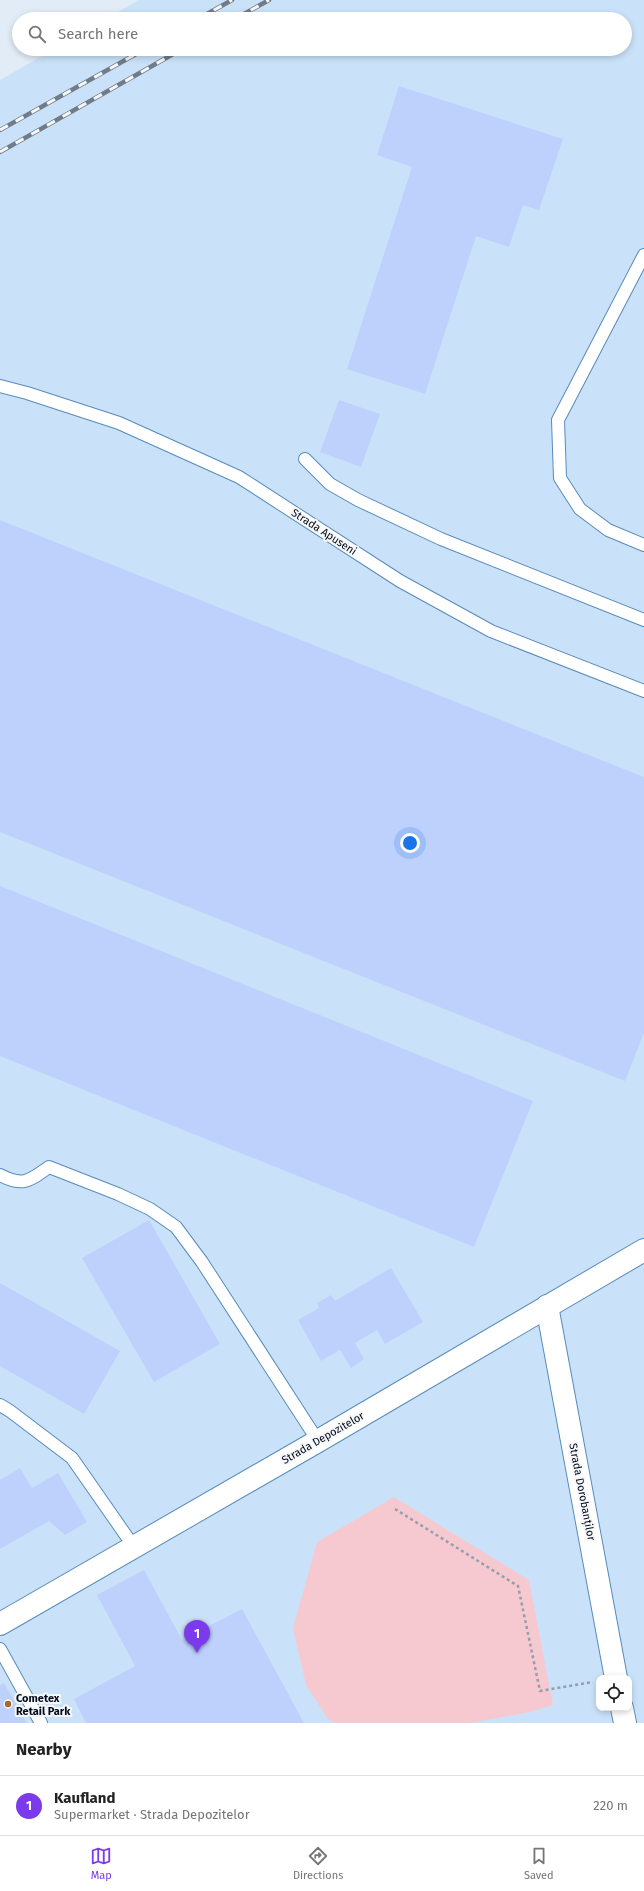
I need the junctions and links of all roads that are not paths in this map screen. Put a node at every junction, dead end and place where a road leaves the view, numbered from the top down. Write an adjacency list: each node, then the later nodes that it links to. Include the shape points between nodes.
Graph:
1 (644, 255): 4 (lane, via 558,420 560,478 580,509 608,530)
2 (0, 386): 6 (lane, Strada Apuseni, via 119,423 239,477 400,581 491,631)
3 (305, 459): 5 (lane, via 330,484 358,500 441,539)
4 (644, 545)
5 (644, 620)
6 (644, 691)
7 (0, 1175): 11 (lane, via 13,1182 30,1181 49,1168 118,1194 150,1209 176,1227 202,1262)
8 (644, 1250): 9 (street, Strada Depozitelor)
9 (547, 1306): 11 (street, Strada Depozitelor); 15 (street, Strada Dorobanților)
10 (0, 1405): 12 (lane, via 72,1458)
11 (318, 1441): 12 (street, Strada Depozitelor)
12 (134, 1548): 13 (street, Strada Depozitelor)
13 (0, 1624)
14 (0, 1649): 17 (lane)
15 (615, 1675)
16 (623, 1711): 18 (street)
17 (41, 1723)
18 (625, 1723)

